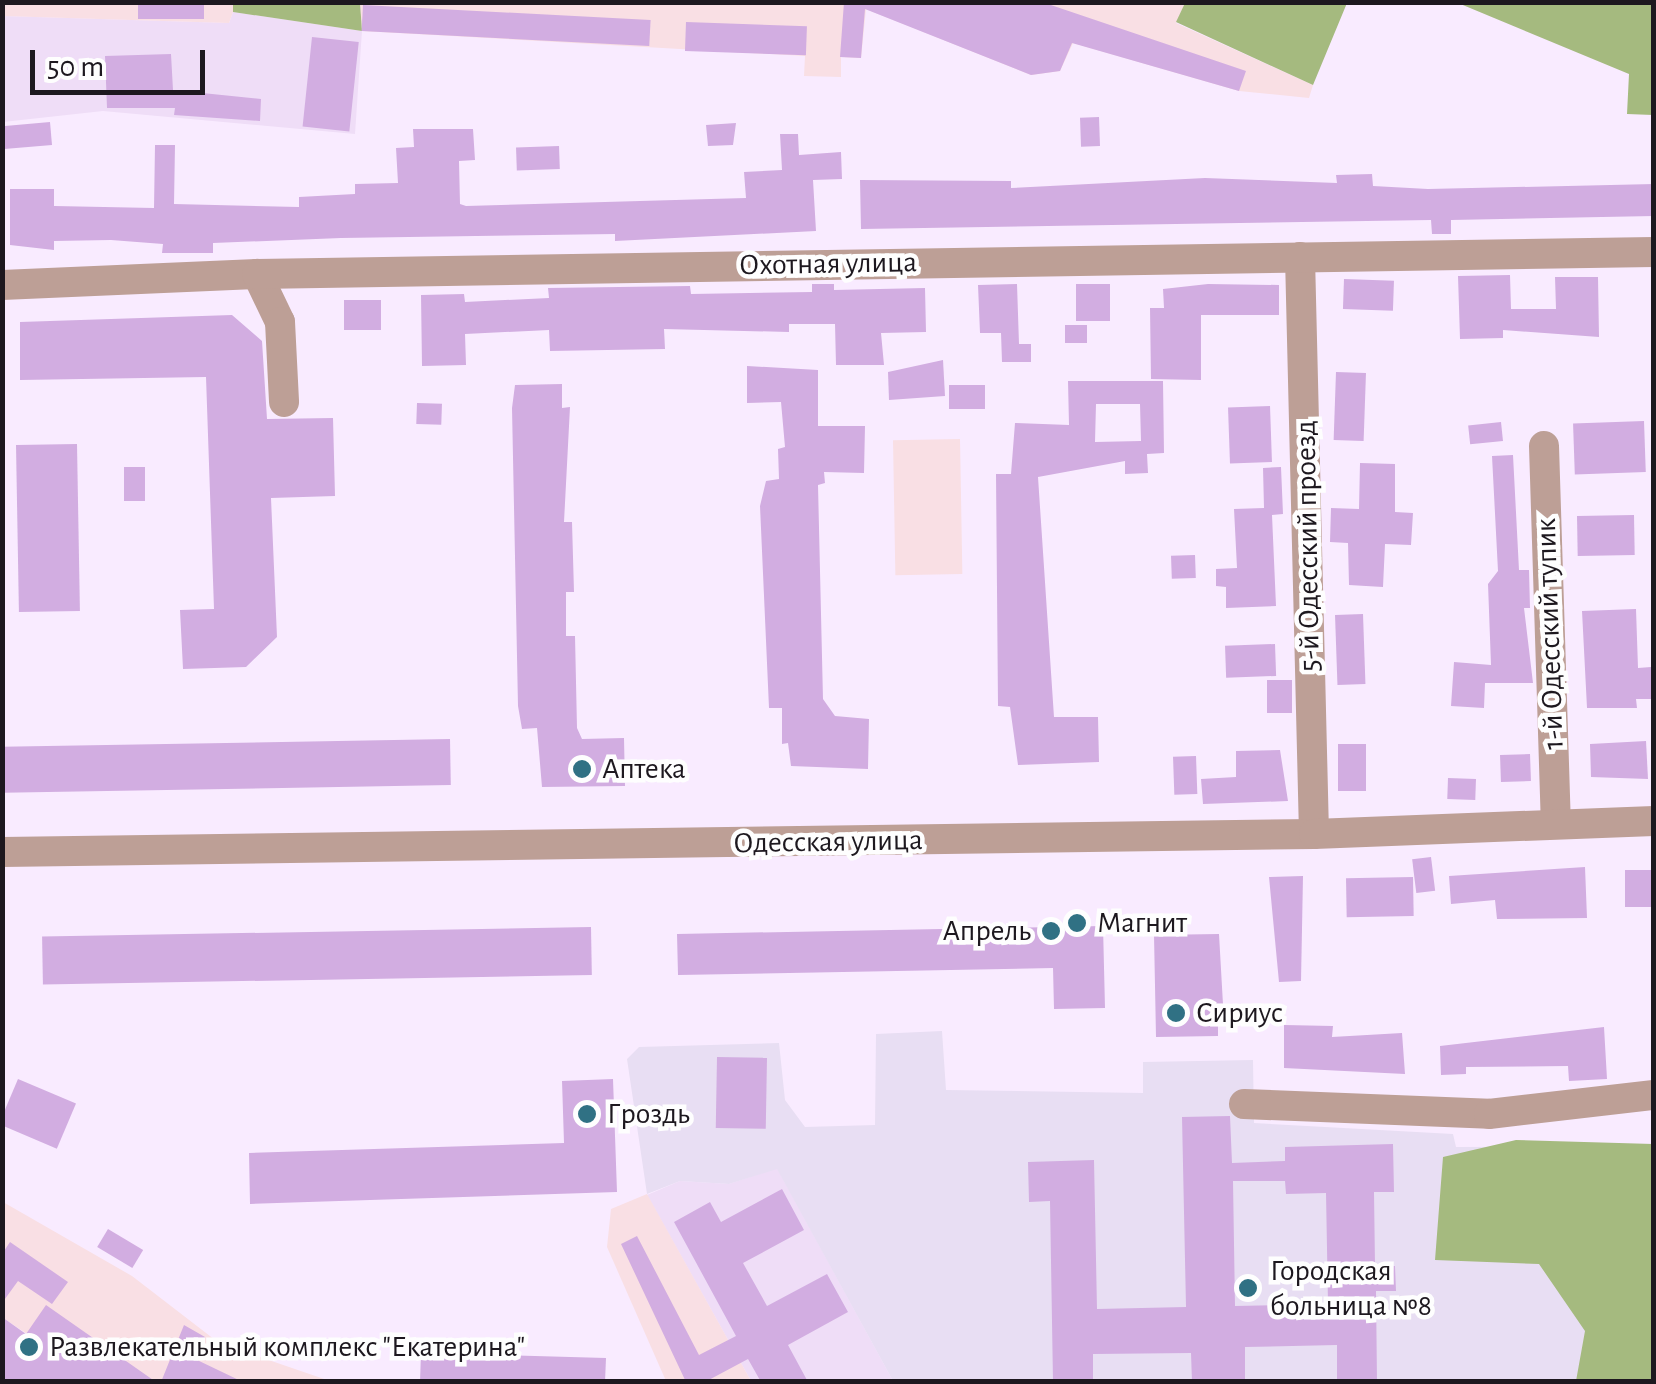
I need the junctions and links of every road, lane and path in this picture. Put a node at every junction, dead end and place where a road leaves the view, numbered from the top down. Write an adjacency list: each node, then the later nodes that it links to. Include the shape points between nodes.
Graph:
1 (1654, 252): 2 (street, Охотная улица)
2 (1300, 257): 3 (street, Охотная улица); 9 (street, 5-й Одесский проезд)
3 (257, 274): 4 (street, Охотная улица); 5 (street, via 280,322)
4 (2, 285)
5 (284, 402)
6 (1544, 446): 8 (street, 1-й Одесский тупик)
7 (1654, 820): 8 (street, Одесская улица)
8 (1556, 822): 9 (street, Одесская улица)
9 (1314, 834): 10 (street, Одесская улица)
10 (2, 852)
11 (1654, 1095): 12 (street, via 1489,1114)
12 (1244, 1104)

